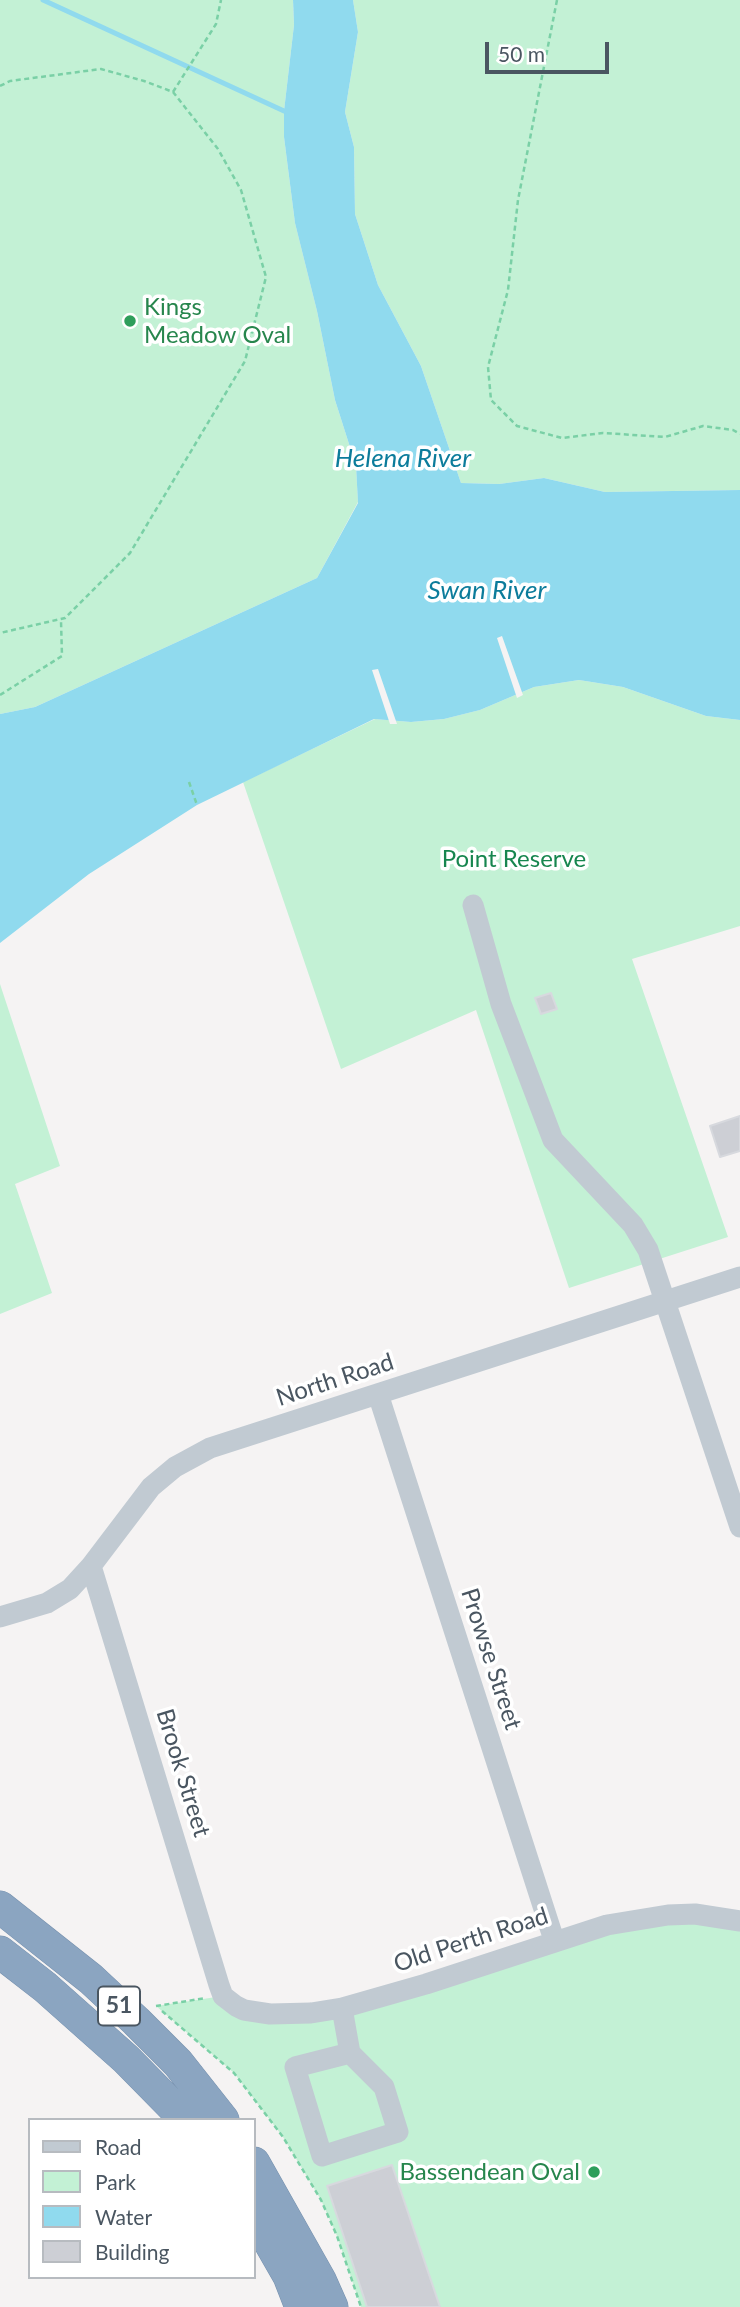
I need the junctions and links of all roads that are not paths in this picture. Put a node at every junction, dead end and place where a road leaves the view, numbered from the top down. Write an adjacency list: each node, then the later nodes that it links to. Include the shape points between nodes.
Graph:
1 (473, 905): 3 (street, via 501,1004 553,1140 642,1237)
2 (740, 1278): 3 (street, North Road)
3 (666, 1301): 4 (street, North Road); 5 (street)
4 (378, 1394): 6 (street, North Road, via 211,1448 183,1462 152,1487); 10 (street, Prowse Street)
5 (740, 1527)
6 (91, 1566): 7 (street, North Road, via 70,1589 47,1603); 12 (street, Brook Street)
7 (0, 1617)
8 (0, 1907): 16 (highway, 51, via 136,2021 178,2063)
9 (740, 1921): 10 (street, Old Perth Road, via 668,1915 607,1924)
10 (554, 1940): 13 (street, Old Perth Road)
11 (0, 1952): 15 (highway, 51, via 126,2059)
12 (223, 1996): 13 (street, Old Perth Road, via 244,2010 270,2014)
13 (342, 2008): 14 (street)
14 (350, 2053): 14 (street, via 295,2067 322,2155 398,2132 384,2087)
15 (184, 2118)
16 (221, 2118)
17 (256, 2167): 20 (highway)
18 (256, 2218): 19 (highway)
19 (301, 2307)
20 (332, 2307)

